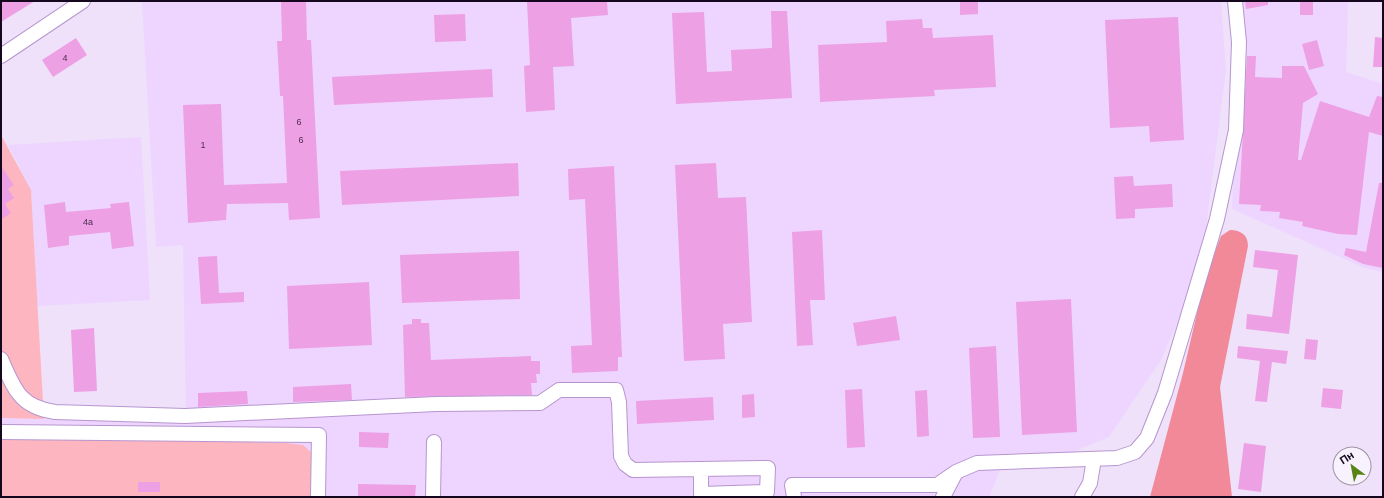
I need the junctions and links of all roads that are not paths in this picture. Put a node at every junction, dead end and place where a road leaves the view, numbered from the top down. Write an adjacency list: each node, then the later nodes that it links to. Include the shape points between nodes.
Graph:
1 (83, 1): 3 (street)
2 (1235, 1): 7 (street, via 1239,42 1236,130 1217,219 1164,393 1142,446 1127,456)
3 (1, 56)
4 (1, 359): 8 (street, via 24,401 34,407 55,412 185,416 436,404 540,403 559,390 616,390 619,402 621,456 625,464 633,470)
5 (1, 432): 11 (street, via 319,435)
6 (434, 442): 12 (street)
7 (1094, 459): 9 (street, via 977,463); 16 (street, via 1090,483)
8 (701, 469): 8 (street, via 768,468 767,492 701,494)
9 (956, 472): 10 (street, via 937,485); 15 (street)
10 (859, 485): 13 (street, via 792,485); 14 (street)
11 (318, 497)
12 (433, 497)
13 (794, 497)
14 (850, 497)
15 (943, 497)
16 (1082, 497)

